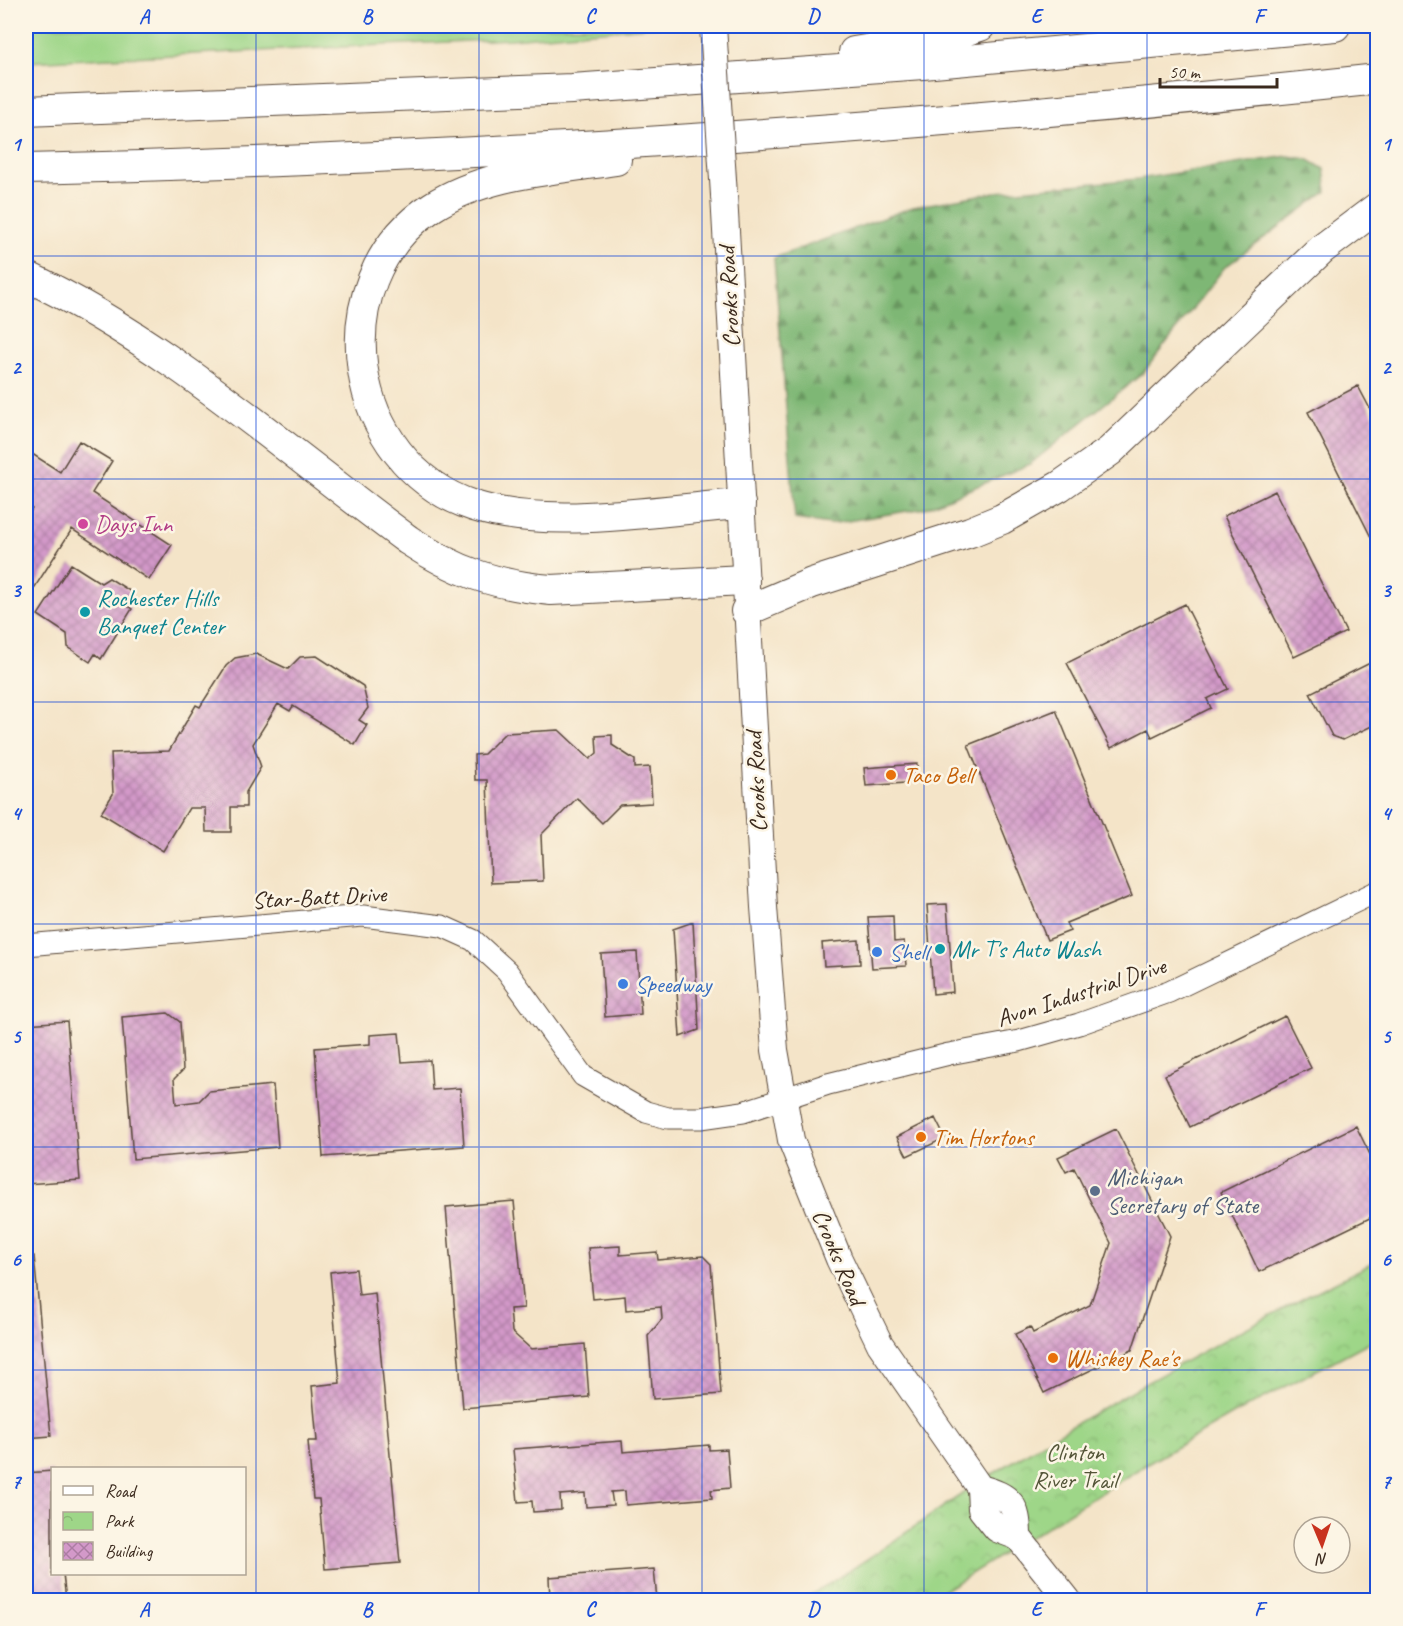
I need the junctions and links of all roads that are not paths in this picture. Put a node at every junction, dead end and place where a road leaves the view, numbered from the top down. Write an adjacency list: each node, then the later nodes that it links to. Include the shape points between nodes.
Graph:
1 (713, 26): 11 (main road, Crooks Road, bridge)
2 (980, 26): 5 (highway, via 930,39)
3 (1335, 26): 5 (highway, via 923,64)
4 (1377, 79): 7 (highway)
5 (674, 82): 6 (highway, via 377,99)
6 (26, 111)
7 (787, 133): 8 (highway, via 337,158); 11 (highway, via 491,180 449,197 416,220 390,249 367,298 360,339 369,403 388,440 415,472 471,505 539,518)
8 (26, 169)
9 (1377, 207): 13 (highway, via 1314,256 1110,451 1069,481 970,532 812,583)
10 (26, 276): 12 (highway, via 82,304 142,342 408,540 472,576 550,590)
11 (740, 504): 12 (main road, Crooks Road)
12 (744, 580): 13 (main road, Crooks Road)
13 (746, 610): 16 (main road, Crooks Road, via 771,999)
14 (1377, 891): 16 (street, Avon Industrial Drive, via 1218,970 1118,1011 1019,1041 938,1057)
15 (26, 945): 16 (street, Star-Batt Drive, via 363,916 442,926 473,940 507,971 582,1076 646,1112 668,1119 701,1118 743,1113)
16 (784, 1098): 17 (main road, Crooks Road, via 790,1140 854,1295 880,1344 980,1488 981,1509 997,1529 1018,1537)
17 (1068, 1600)

